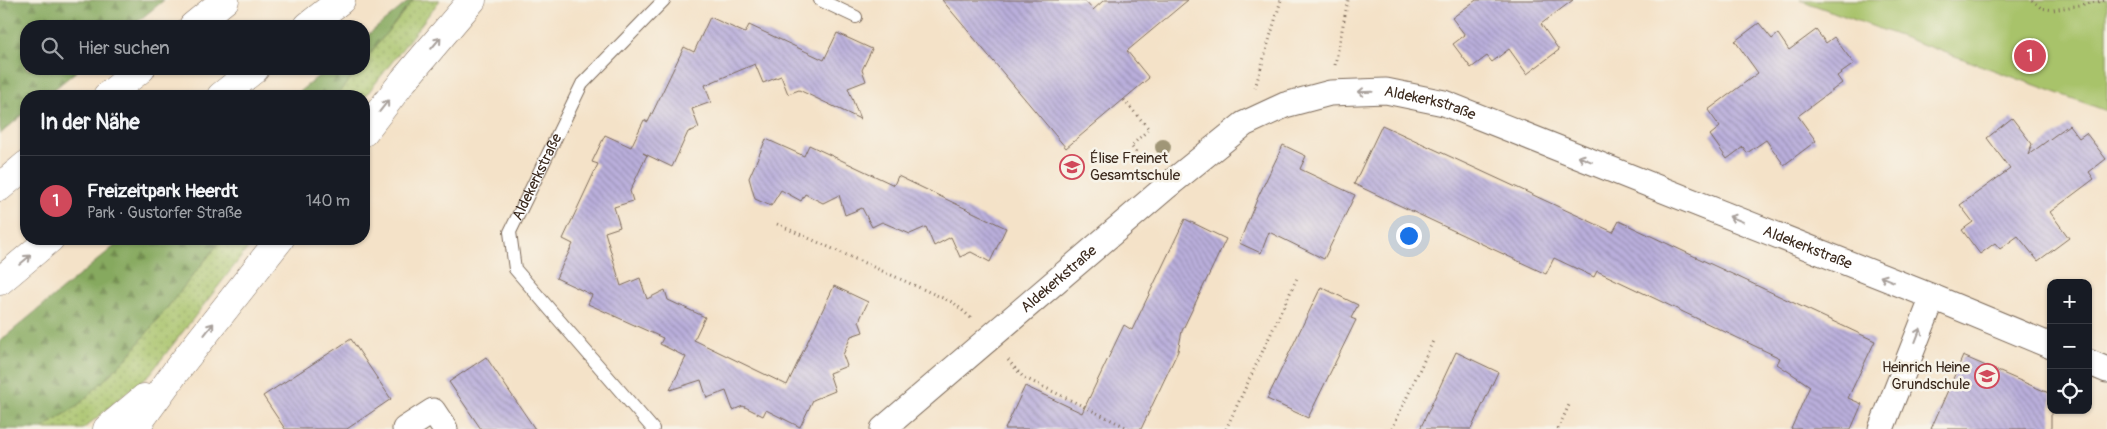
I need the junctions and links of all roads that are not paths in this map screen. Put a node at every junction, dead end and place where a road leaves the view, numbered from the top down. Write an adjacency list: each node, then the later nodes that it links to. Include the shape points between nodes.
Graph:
1 (225, 0): 7 (highway)
2 (341, 0): 8 (highway)
3 (472, 0): 13 (highway, one-way to 3)
4 (664, 0): 28 (lane, Aldekerkstraße, via 582,84 510,232 515,269)
5 (820, 0): 6 (lane)
6 (856, 17)
7 (200, 20)
8 (316, 20)
9 (133, 75): 11 (highway)
10 (247, 75): 12 (highway)
11 (115, 90)
12 (229, 90)
13 (370, 124)
14 (20, 170): 15 (highway)
15 (0, 187)
16 (43, 245): 18 (highway, one-way to 16)
17 (275, 245): 22 (highway, one-way to 17)
18 (0, 281)
19 (1933, 297): 20 (street, Aldekerkstraße); 29 (street, Aldekerkstraße, one-way to 29, via 1444,103 1386,91 1330,93 1285,105 1244,124); 30 (street, one-way to 19)
20 (2047, 344)
21 (2092, 364): 23 (street)
22 (179, 367): 24 (highway); 25 (highway)
23 (2107, 370)
24 (107, 429)
25 (134, 429)
26 (405, 429): 27 (street, via 433,411)
27 (445, 429)
28 (653, 429)
29 (884, 429)
30 (1881, 429)

